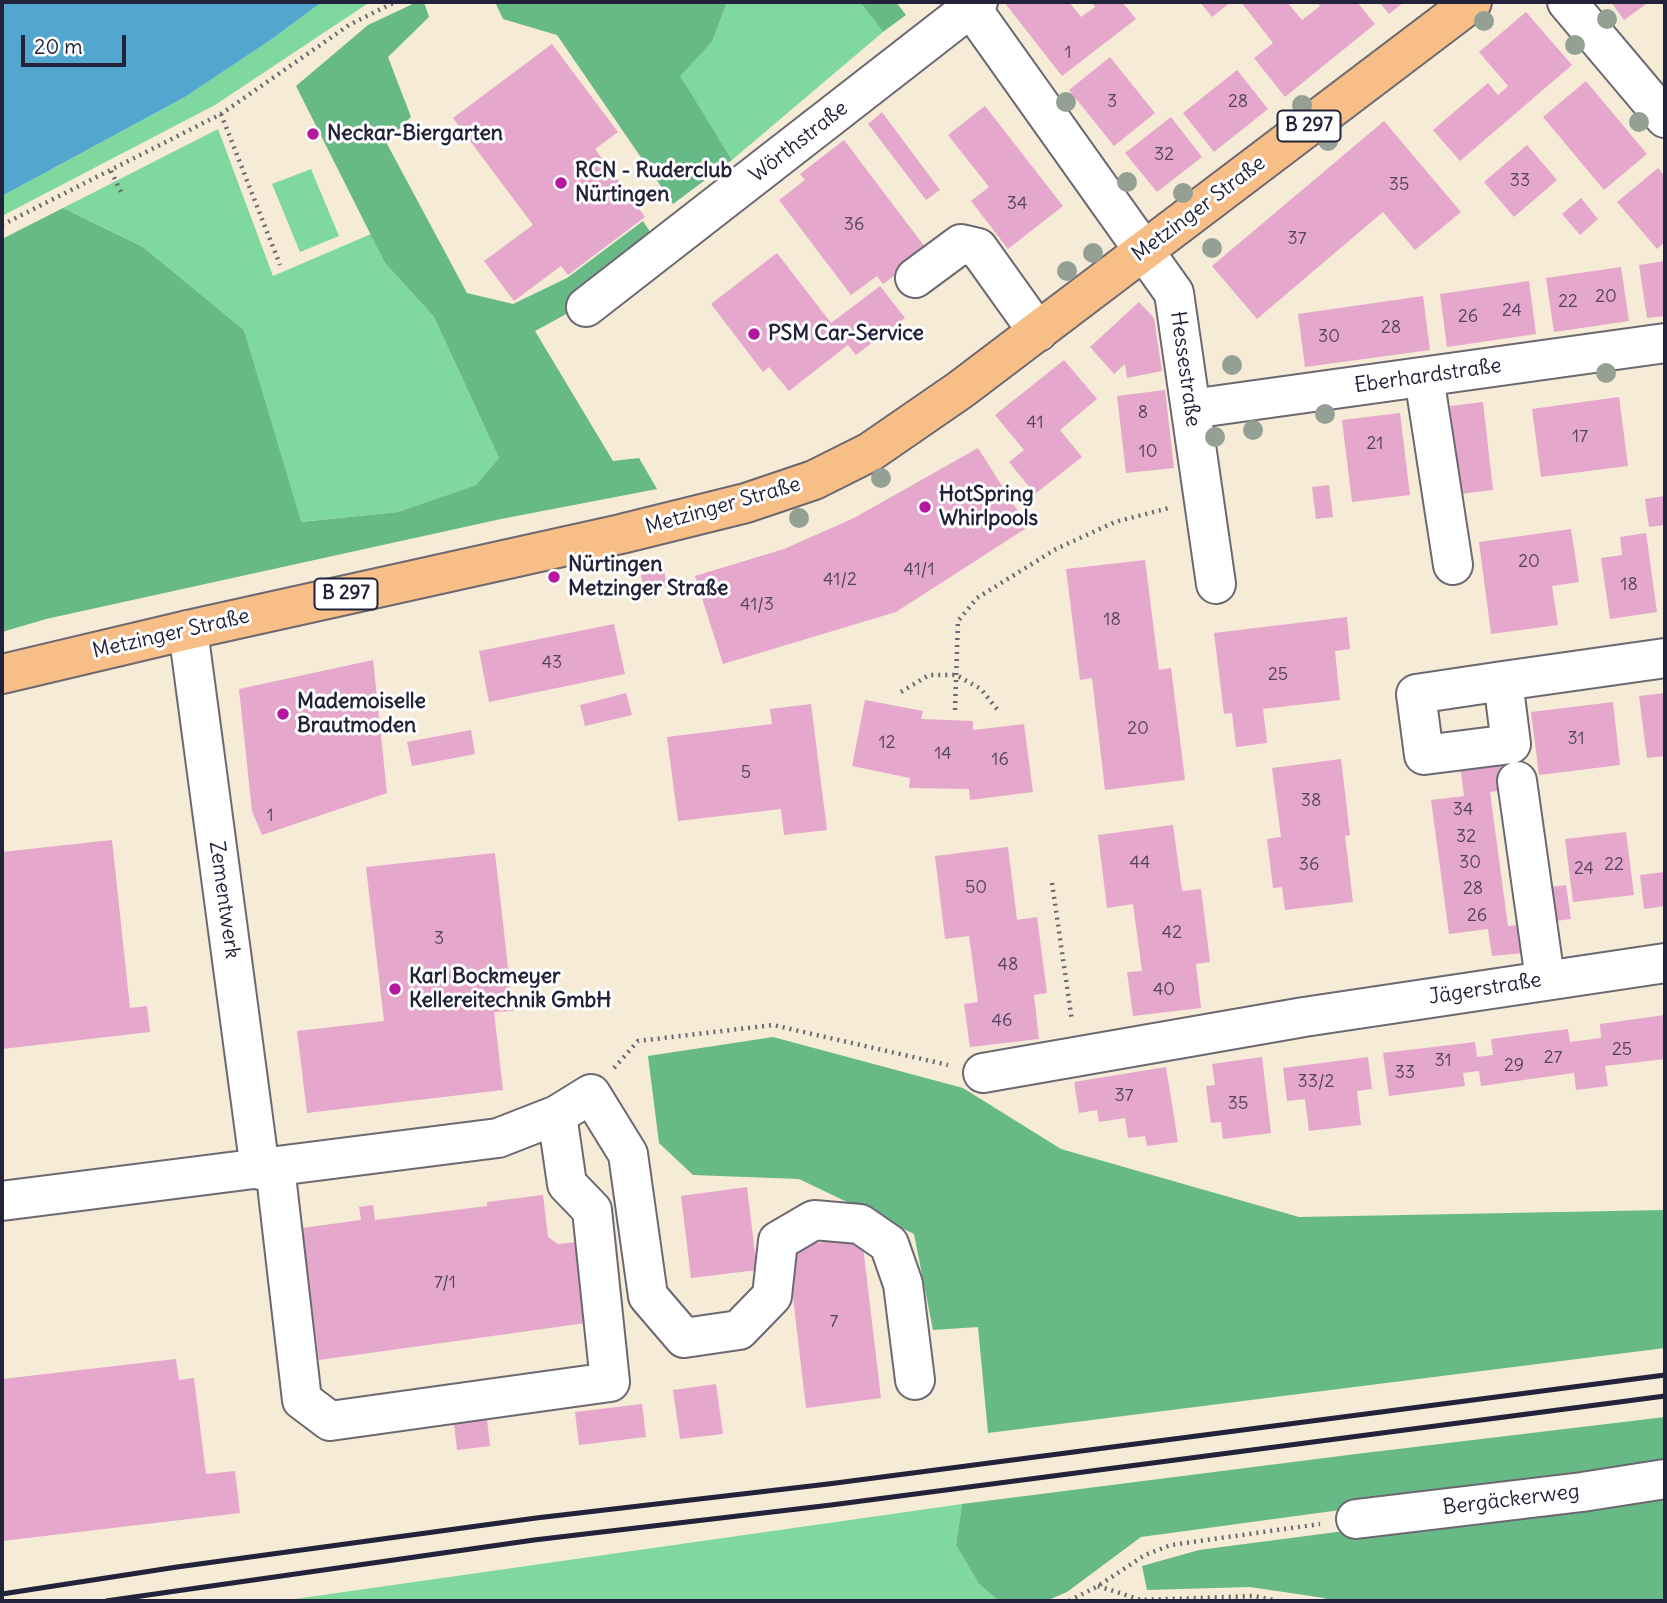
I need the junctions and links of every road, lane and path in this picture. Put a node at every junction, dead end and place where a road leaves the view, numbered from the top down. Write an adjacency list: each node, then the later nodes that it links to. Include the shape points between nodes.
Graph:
1 (395, 2): 5 (path, via 349,25)
2 (1472, 2): 10 (main road, Metzinger Straße / B 297)
3 (1567, 2): 6 (street)
4 (972, 4): 10 (street, Hessestraße); 13 (street, Wörthstraße)
5 (221, 114): 7 (path); 11 (path)
6 (1665, 118)
7 (111, 171): 8 (path); 9 (path)
8 (121, 192)
9 (2, 225)
10 (1144, 249): 14 (main road, Metzinger Straße / B 297); 17 (street, Hessestraße, via 1174,293)
11 (279, 265)
12 (915, 278): 14 (street, via 961,244 978,248)
13 (586, 307)
14 (1038, 332): 21 (main road, Metzinger Straße / B 297, via 870,452 803,484 633,531)
15 (1665, 343): 16 (street, Eberhardstraße)
16 (1424, 377): 17 (street, Eberhardstraße); 19 (street)
17 (1191, 408): 18 (street, Hessestraße)
18 (1204, 499): 20 (street, Hessestraße); 24 (path, via 1115,522 1056,549 977,598 958,621)
19 (1453, 565)
20 (1216, 584)
21 (188, 629): 23 (main road, Metzinger Straße / B 297); 37 (street, Zementwerk)
22 (1665, 658): 25 (street)
23 (2, 674)
24 (957, 675): 26 (path, via 929,675); 27 (path); 28 (path, via 981,689)
25 (1503, 681)
26 (901, 692)
27 (955, 710)
28 (1000, 713)
29 (1517, 781): 32 (street)
30 (1052, 883): 33 (path)
31 (1665, 963): 32 (street, Jägerstraße)
32 (1545, 979): 33 (street, Jägerstraße)
33 (1077, 1057): 34 (street, Jägerstraße)
34 (983, 1073): 35 (path, via 773,1025 638,1041)
35 (591, 1094): 36 (street); 39 (street, via 628,1154 648,1296 684,1338 739,1330 772,1296 778,1241 814,1220 860,1224 889,1244 903,1284)
36 (557, 1115): 37 (street, via 498,1138); 37 (street, Zementwerk, via 566,1184 592,1210 610,1382 330,1421 302,1400)
37 (267, 1168): 38 (street)
38 (2, 1201)
39 (915, 1380)
40 (1665, 1479): 41 (street, Bergäckerweg)
41 (1356, 1519): 42 (path, via 1171,1545 1144,1555)
42 (1098, 1586): 43 (path); 44 (path, via 1141,1600 1254,1596)
43 (1069, 1601)
44 (1278, 1601)

